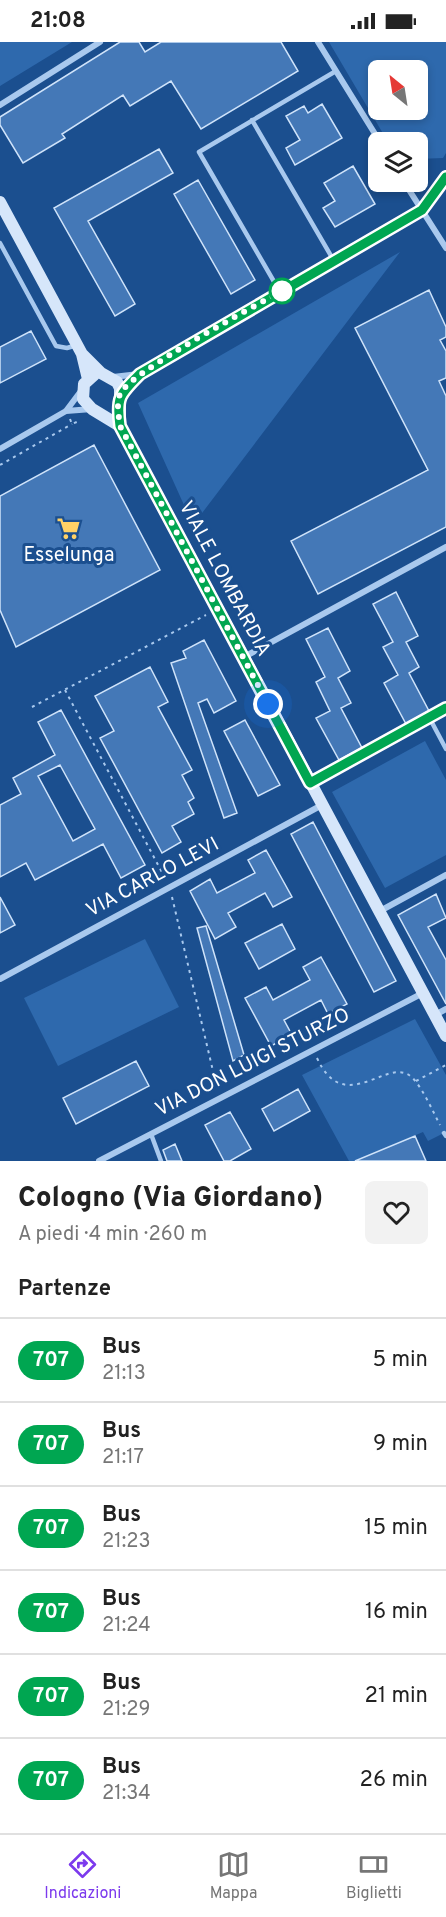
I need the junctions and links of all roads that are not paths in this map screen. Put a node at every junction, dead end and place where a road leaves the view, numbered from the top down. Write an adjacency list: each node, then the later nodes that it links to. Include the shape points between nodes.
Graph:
1 (100, 42): 4 (street)
2 (318, 42): 3 (street)
3 (336, 71): 5 (lane); 6 (street)
4 (0, 105)
5 (252, 120): 13 (lane); 14 (lane, via 199,152)
6 (374, 132)
7 (446, 177): 10 (street)
8 (410, 192): 10 (street)
9 (0, 202): 15 (street, VIALE LOMBARDIA)
10 (422, 210): 12 (street); 13 (street)
11 (0, 243): 15 (lane, via 56,346)
12 (446, 248)
13 (334, 261): 14 (street)
14 (280, 292): 16 (street)
15 (79, 349): 17 (street, VIALE LOMBARDIA); 18 (street, VIALE LOMBARDIA)
16 (140, 374): 17 (street); 19 (street)
17 (107, 375): 18 (street); 19 (street, VIALE LOMBARDIA, via 120,388)
18 (85, 385): 20 (street, VIALE LOMBARDIA, via 83,399); 21 (street)
19 (119, 396): 20 (street, via 112,408); 22 (street, VIALE LOMBARDIA)
20 (95, 410): 21 (street); 22 (street, VIALE LOMBARDIA)
21 (66, 411): 23 (street)
22 (120, 426): 25 (street, VIALE LOMBARDIA)
23 (0, 449)
24 (446, 547): 25 (street)
25 (244, 657): 29 (street, VIALE LOMBARDIA)
26 (446, 708): 27 (street)
27 (429, 717): 28 (lane); 29 (street)
28 (446, 749)
29 (310, 783): 30 (street, VIALE LOMBARDIA)
30 (322, 805): 32 (street, VIALE LOMBARDIA); 33 (street, VIA CARLO LEVI)
31 (446, 875): 32 (street)
32 (379, 911): 34 (street, VIALE LOMBARDIA)
33 (0, 979)
34 (423, 993): 35 (street, VIALE LOMBARDIA); 37 (street, VIA DON LUIGI STURZO)
35 (440, 1012): 36 (street, VIALE LOMBARDIA)
36 (446, 1036)
37 (151, 1134): 38 (street, VIA DON LUIGI STURZO); 39 (lane)
38 (99, 1161)
39 (161, 1161)

